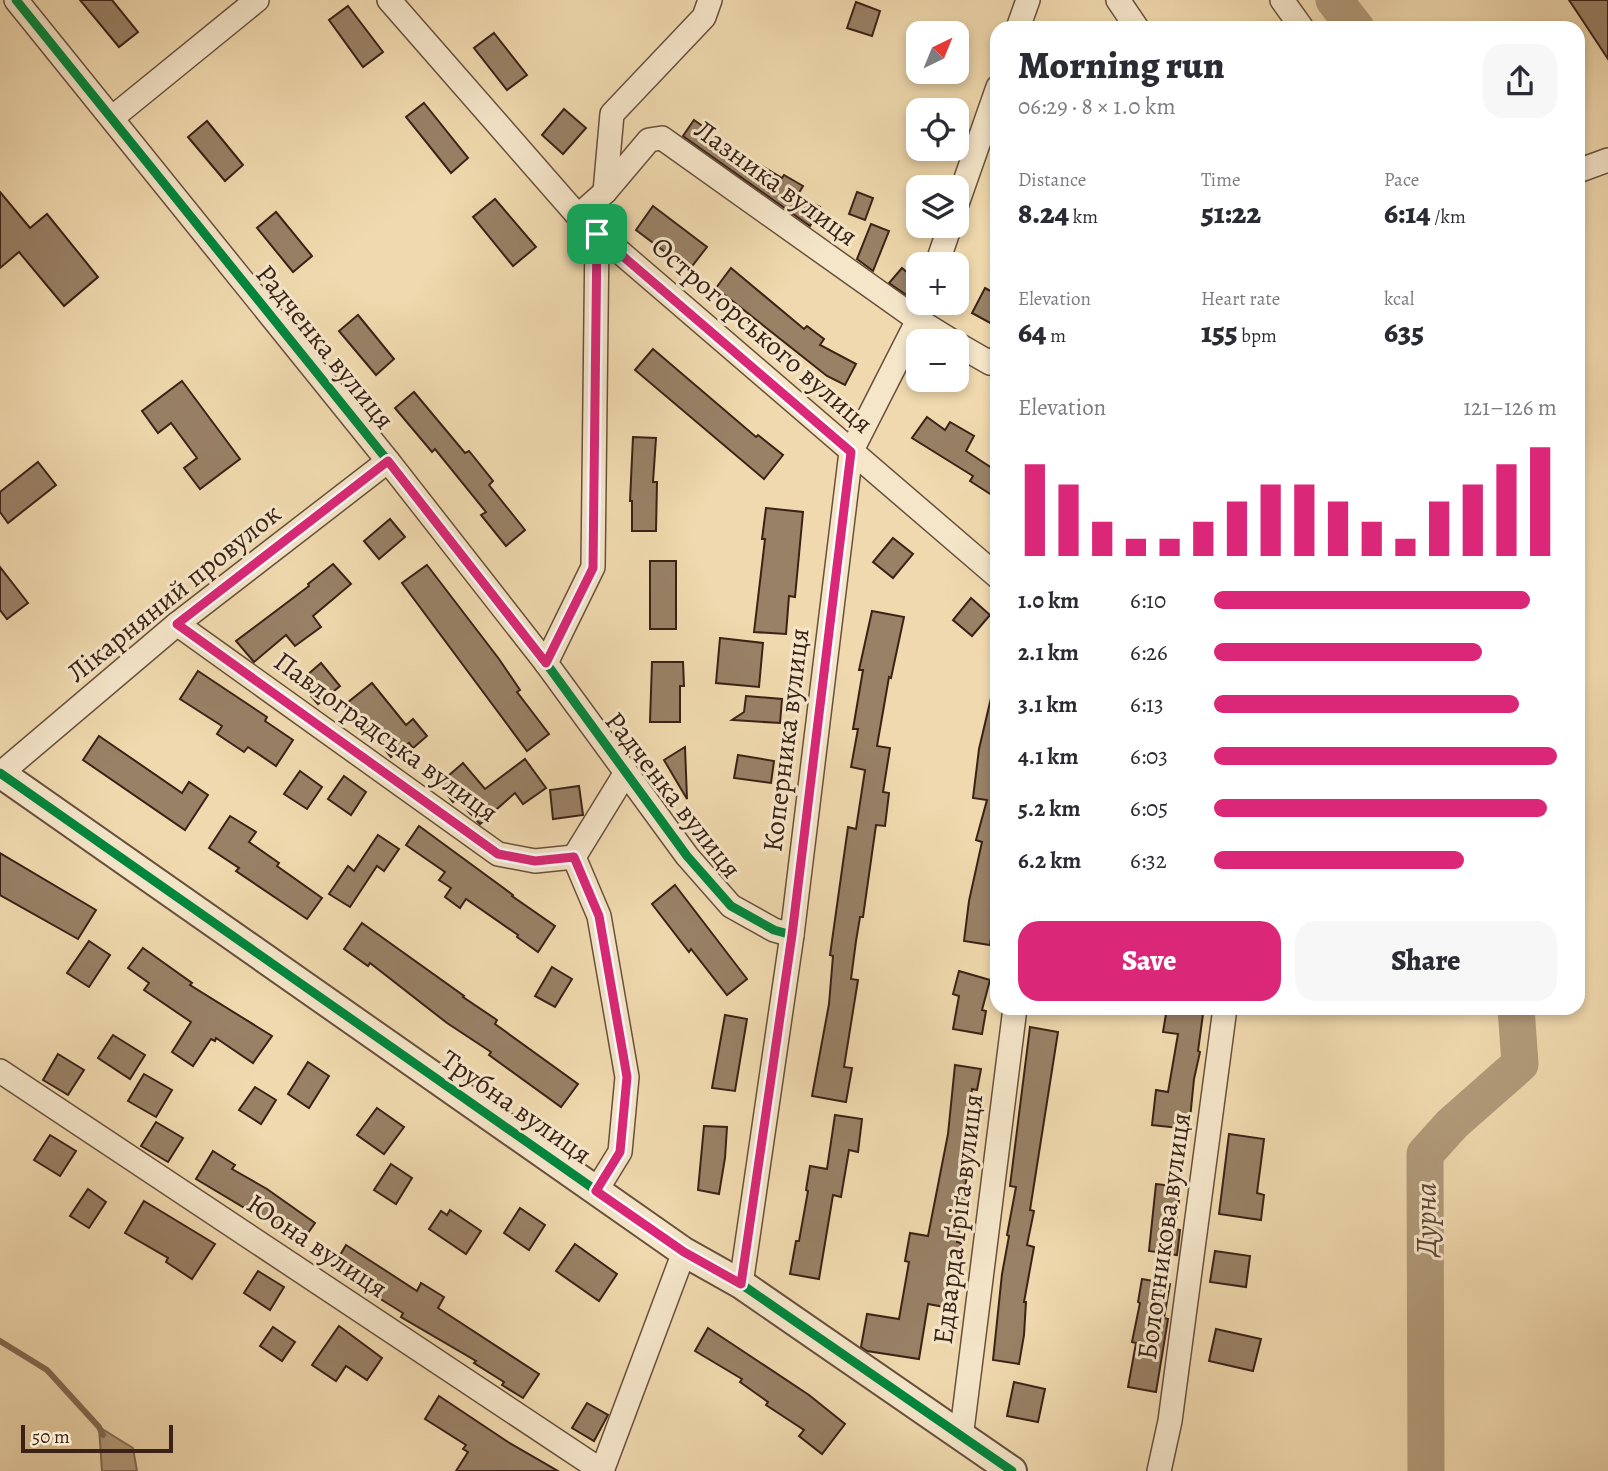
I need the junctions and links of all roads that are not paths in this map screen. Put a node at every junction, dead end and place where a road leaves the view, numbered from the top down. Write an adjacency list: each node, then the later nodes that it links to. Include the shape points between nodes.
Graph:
1 (16, 0): 12 (street, Радченка вулиця)
2 (257, 0): 12 (street)
3 (389, 0): 17 (street, Острогорського вулиця)
4 (709, 0): 16 (street, via 704,17 612,114)
5 (1028, 0): 8 (street)
6 (1118, 0): 9 (street)
7 (1282, 0): 10 (street)
8 (1020, 21)
9 (1132, 21)
10 (1297, 21)
11 (990, 111): 15 (street)
12 (112, 118): 26 (street, Радченка вулиця)
13 (1608, 160): 14 (street)
14 (1585, 168)
15 (968, 175)
16 (605, 192): 17 (street, Лазника вулиця); 19 (street, Лазника вулиця, via 649,140 662,138)
17 (578, 216): 18 (street, Острогорського вулиця)
18 (597, 234): 25 (street, Острогорського вулиця); 29 (street, via 593,568)
19 (906, 302)
20 (918, 315): 25 (street, Коперника вулиця)
21 (924, 315): 22 (street, Лазника вулиця)
22 (939, 329)
23 (969, 351): 24 (street)
24 (990, 363)
25 (851, 452): 27 (street, Острогорського вулиця); 33 (street, Коперника вулиця)
26 (388, 461): 28 (street, Лікарняний провулок); 29 (street, Радченка вулиця)
27 (990, 570)
28 (177, 624): 30 (street, Лікарняний провулок); 32 (street, Павлоградська вулиця, via 498,854 535,861)
29 (546, 663): 31 (street, Радченка вулиця)
30 (0, 774): 37 (street, Трубна вулиця)
31 (625, 774): 32 (street); 33 (street, Радченка вулиця, via 731,906)
32 (574, 857): 37 (street, via 599,916 627,1077 620,1152)
33 (792, 935): 39 (street, Коперника вулиця)
34 (1014, 1015): 40 (street, Едварда Ґріґа вулиця)
35 (1224, 1015): 43 (street, Болотникова вулиця, via 1170,1421)
36 (0, 1070): 41 (street, Юона вулиця)
37 (596, 1191): 38 (street, Трубна вулиця)
38 (684, 1252): 39 (street, Трубна вулиця); 41 (street)
39 (741, 1284): 40 (street, Трубна вулиця)
40 (961, 1438): 42 (street, Трубна вулиця)
41 (602, 1471)
42 (1012, 1471)
43 (1159, 1471)

